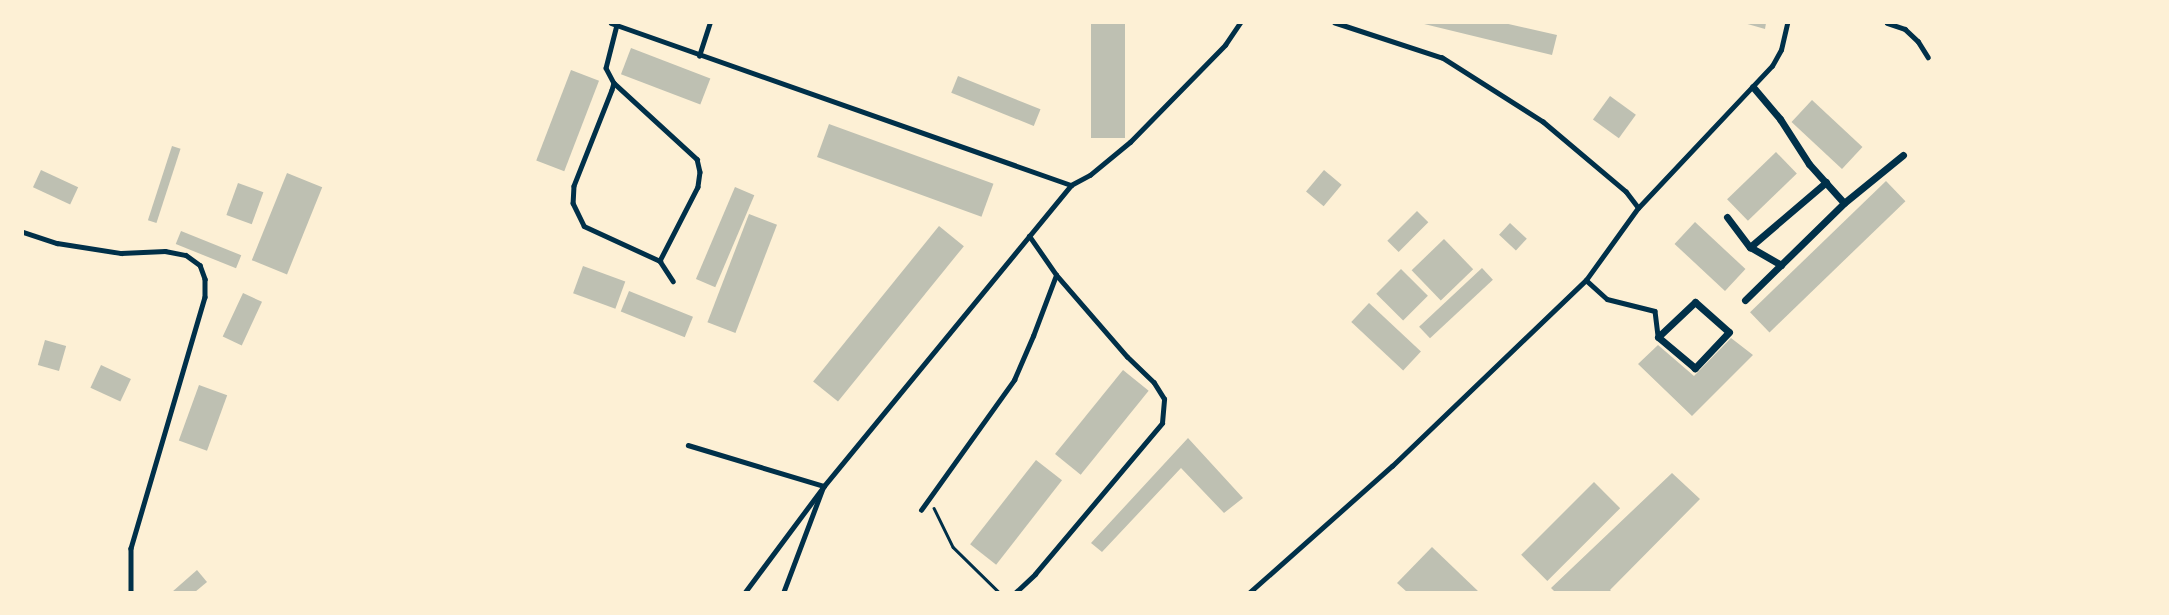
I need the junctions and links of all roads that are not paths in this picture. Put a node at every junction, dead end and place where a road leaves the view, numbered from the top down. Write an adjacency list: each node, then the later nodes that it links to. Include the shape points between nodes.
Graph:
1 (710, 23): 7 (lane)
2 (1240, 23): 13 (lane, via 1225,46 1130,142 1090,175)
3 (1335, 23): 15 (lane, via 1442,58 1543,122 1626,192)
4 (1787, 23): 10 (lane, via 1781,50)
5 (1887, 23): 8 (lane, via 1905,29)
6 (614, 24): 7 (lane); 9 (lane, via 606,68)
7 (699, 56): 13 (lane)
8 (1928, 57)
9 (614, 83): 20 (lane, via 697,159 698,187); 20 (lane, via 574,186 573,203 584,226)
10 (1753, 87): 12 (street); 15 (lane)
11 (1903, 155): 14 (street)
12 (1826, 182): 14 (street); 19 (street)
13 (1070, 185): 18 (lane)
14 (1844, 203): 21 (street)
15 (1638, 208): 23 (lane)
16 (1727, 217): 19 (street)
17 (23, 232): 30 (lane, via 57,243 121,253 186,255 200,265 205,279 205,297 131,548)
18 (1029, 236): 22 (lane); 28 (lane)
19 (1750, 247): 21 (street)
20 (660, 261): 24 (lane)
21 (1781, 264): 25 (street)
22 (1056, 275): 29 (lane, via 1014,380); 33 (lane, via 1154,383 1164,400 1162,424)
23 (1586, 280): 26 (lane, via 1607,299 1655,311); 34 (lane, via 1381,476)
24 (673, 281)
25 (1745, 300)
26 (1658, 337): 26 (street, via 1695,368 1729,332 1695,302)
27 (688, 445): 28 (lane)
28 (824, 486): 31 (lane); 32 (lane)
29 (921, 510)
30 (131, 592)
31 (745, 592)
32 (784, 592)
33 (1016, 592)
34 (1250, 592)

